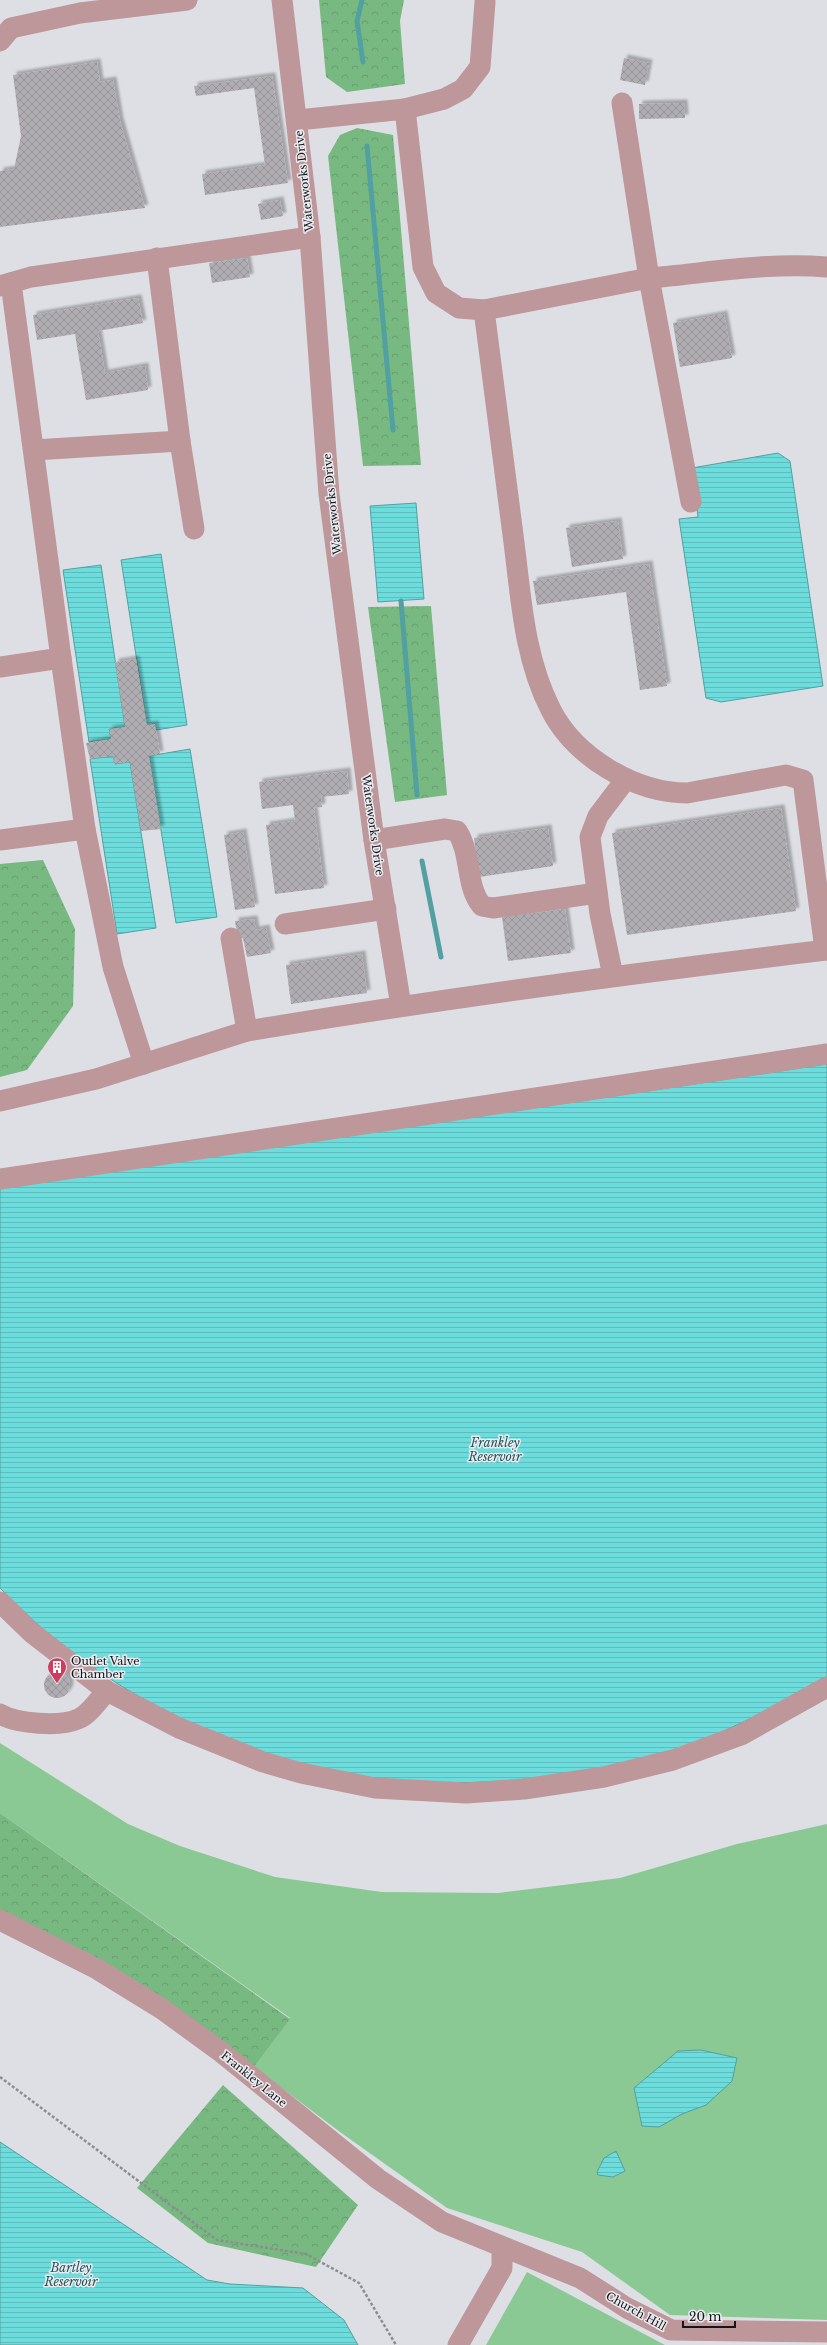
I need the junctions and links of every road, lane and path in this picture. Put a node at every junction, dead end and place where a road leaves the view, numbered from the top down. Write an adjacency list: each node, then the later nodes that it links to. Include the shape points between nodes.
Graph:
1 (187, 0): 4 (street, via 65,16 11,28)
2 (282, 0): 7 (street, Waterworks Drive)
3 (485, 2): 6 (street, via 480,67 464,89 444,99)
4 (0, 41)
5 (622, 103): 11 (street)
6 (404, 109): 7 (street); 13 (street, via 423,267 436,293 459,308)
7 (298, 120): 8 (street, Waterworks Drive)
8 (310, 237): 9 (street); 23 (street, Waterworks Drive, via 330,494)
9 (157, 258): 12 (street, via 31,277); 14 (street)
10 (827, 267): 11 (street, via 806,265)
11 (649, 278): 13 (street); 16 (street)
12 (5, 284): 15 (street)
13 (484, 310): 20 (street, via 523,620 538,679 552,712 584,752)
14 (180, 441): 15 (street); 17 (street)
15 (34, 450): 18 (street)
16 (691, 502)
17 (194, 529)
18 (61, 658): 19 (street); 21 (street)
19 (0, 667)
20 (626, 779): 24 (street, via 598,816 590,837); 28 (street, via 672,793 786,776 804,780)
21 (85, 829): 22 (street); 33 (street, via 113,967)
22 (0, 840)
23 (374, 840): 24 (street, via 445,829 457,832 463,840 468,858 474,894 482,906 493,908); 25 (street, Waterworks Drive)
24 (597, 894): 29 (street)
25 (386, 909): 26 (street); 30 (street, Waterworks Drive)
26 (285, 924)
27 (231, 938): 31 (street)
28 (826, 950): 29 (street)
29 (612, 976): 30 (street)
30 (401, 1006): 31 (street)
31 (247, 1031): 33 (street)
32 (827, 1054): 35 (street)
33 (144, 1064): 34 (street, via 96,1079)
34 (0, 1101)
35 (0, 1179)
36 (0, 1602): 38 (street, via 32,1633)
37 (827, 1687): 38 (street, via 741,1735 673,1760 604,1777 524,1789 466,1793 375,1788 270,1764 179,1728)
38 (107, 1691): 39 (street, via 79,1719 42,1723 7,1718)
39 (0, 1714)
40 (0, 1920): 42 (street, Frankley Lane, via 97,1970 162,2009 221,2052 378,2179 442,2222)
41 (0, 2077): 44 (path, via 217,2240 306,2254 359,2283)
42 (502, 2248): 43 (street, Church Hill, via 580,2278 627,2308 671,2330); 45 (street, via 502,2268)
43 (827, 2332)
44 (396, 2345)
45 (458, 2345)

